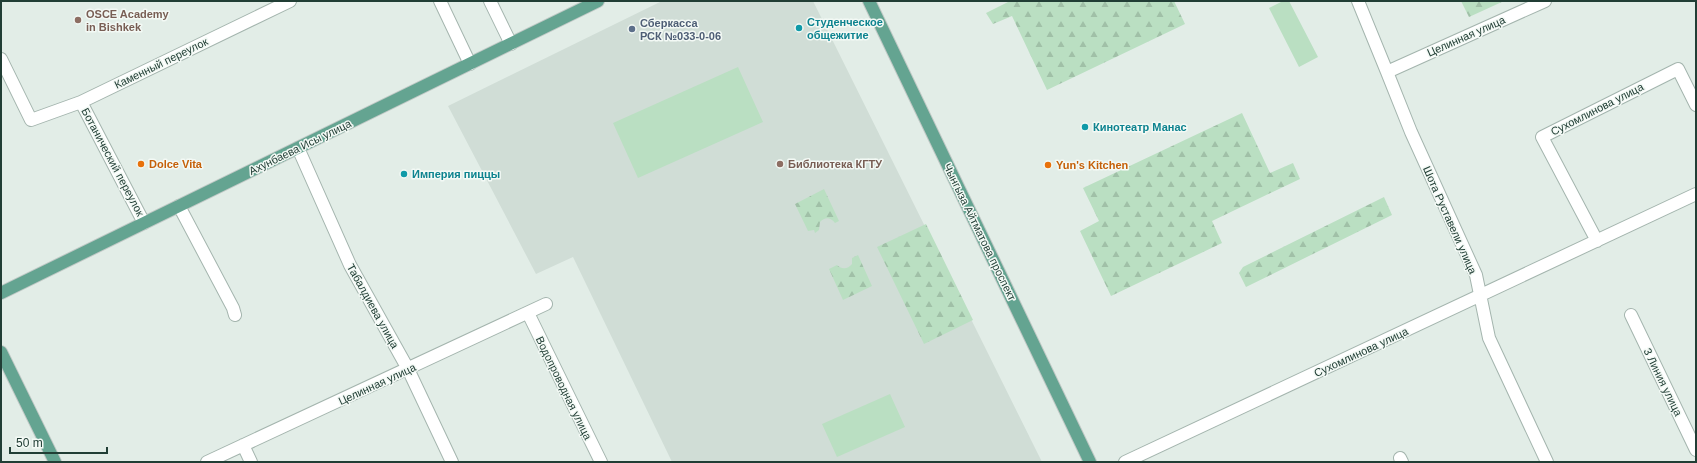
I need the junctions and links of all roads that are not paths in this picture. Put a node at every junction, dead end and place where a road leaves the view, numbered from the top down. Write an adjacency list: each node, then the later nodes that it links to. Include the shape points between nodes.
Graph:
1 (290, 1): 12 (street, Каменный переулок)
2 (440, 1): 10 (street)
3 (490, 1): 8 (street)
4 (598, 1): 8 (main road, Ахунбаева Исы улица)
5 (870, 1): 34 (main road, Чынгыза Айтматова проспект)
6 (1358, 1): 11 (street, Шота Руставели улица)
7 (1545, 1): 11 (street, Целинная улица)
8 (511, 44): 10 (main road, Ахунбаева Исы улица)
9 (1, 59): 12 (street, Каменный переулок, via 31,120)
10 (470, 64): 14 (main road, Ахунбаева Исы улица)
11 (1388, 72): 20 (street, Шота Руставели улица, via 1411,132 1476,274)
12 (81, 102): 17 (street, Ботанический переулок)
13 (1696, 105): 18 (street, Сухомлинова улица, via 1678,69 1542,137)
14 (298, 148): 16 (main road, Ахунбаева Исы улица); 26 (street, Табалдиева улица, via 350,264)
15 (1696, 194): 18 (street, Сухомлинова улица)
16 (179, 206): 17 (main road, Ахунбаева Исы улица); 23 (street)
17 (144, 223): 19 (main road, Ахунбаева Исы улица)
18 (1597, 241): 20 (street, Сухомлинова улица)
19 (1, 293)
20 (1480, 296): 35 (street, Сухомлинова улица); 36 (street, Шота Руставели улица, via 1489,338)
21 (546, 304): 22 (street, Целинная улица)
22 (528, 313): 26 (street, Целинная улица); 33 (street, Водопроводная улица)
23 (235, 315)
24 (1630, 315): 28 (street, 3 Линия улица)
25 (1, 352): 29 (main road)
26 (408, 369): 27 (street, Целинная улица); 32 (street, Табалдиева улица)
27 (243, 445): 30 (street, Целинная улица); 31 (street)
28 (1696, 450)
29 (55, 462)
30 (207, 462)
31 (251, 462)
32 (452, 462)
33 (601, 462)
34 (1090, 462)
35 (1125, 462)
36 (1547, 462)

